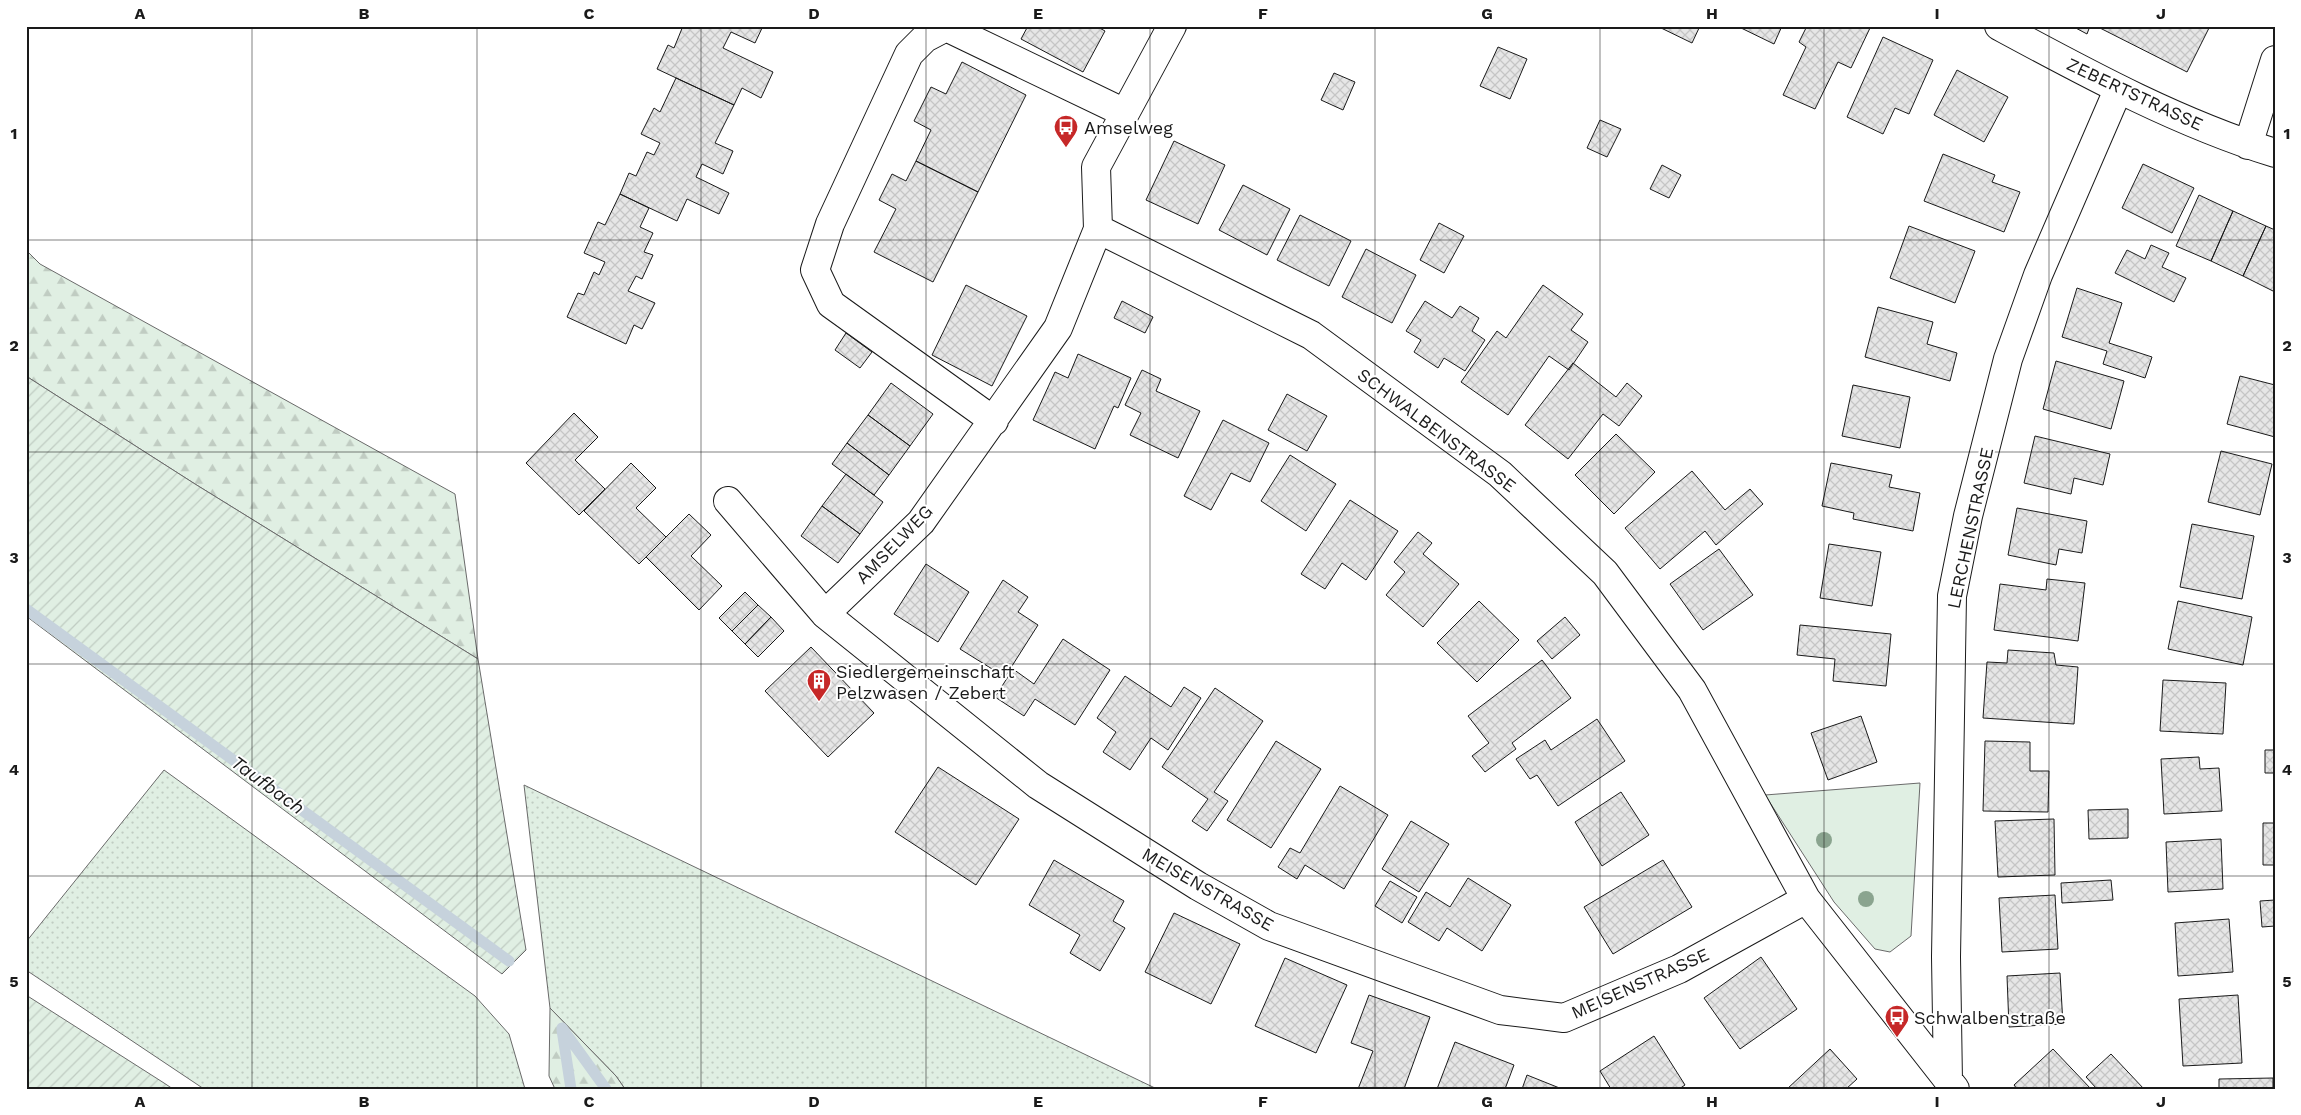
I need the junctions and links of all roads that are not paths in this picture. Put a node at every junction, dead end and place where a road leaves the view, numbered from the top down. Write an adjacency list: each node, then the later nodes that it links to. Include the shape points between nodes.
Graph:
1 (1172, 26): 5 (street, AMSELWEG)
2 (1999, 26): 4 (street, ZEBERTSTRASSE)
3 (2275, 60): 6 (street)
4 (2118, 90): 6 (street, ZEBERTSTRASSE); 13 (street, LERCHENSTRASSE, via 2038,275 2008,359 1968,516 1952,596 1946,957)
5 (1125, 112): 8 (street, AMSELWEG, via 1096,167); 9 (street, via 946,27 924,38 909,54 830,224 815,270 831,304)
6 (2248, 145): 7 (street, ZEBERTSTRASSE)
7 (2275, 153)
8 (1098, 230): 9 (street, AMSELWEG, via 1058,328); 12 (street, SCHWALBENSTRASSE, via 1311,335 1500,474 1598,566 1692,690)
9 (994, 421): 11 (street, AMSELWEG, via 921,522)
10 (728, 501): 11 (street, MEISENSTRASSE)
11 (824, 614): 12 (street, MEISENSTRASSE, via 1038,785 1198,886 1268,926 1500,1010 1564,1018 1679,970)
12 (1806, 899): 13 (street, SCHWALBENSTRASSE)
13 (1951, 1085)

